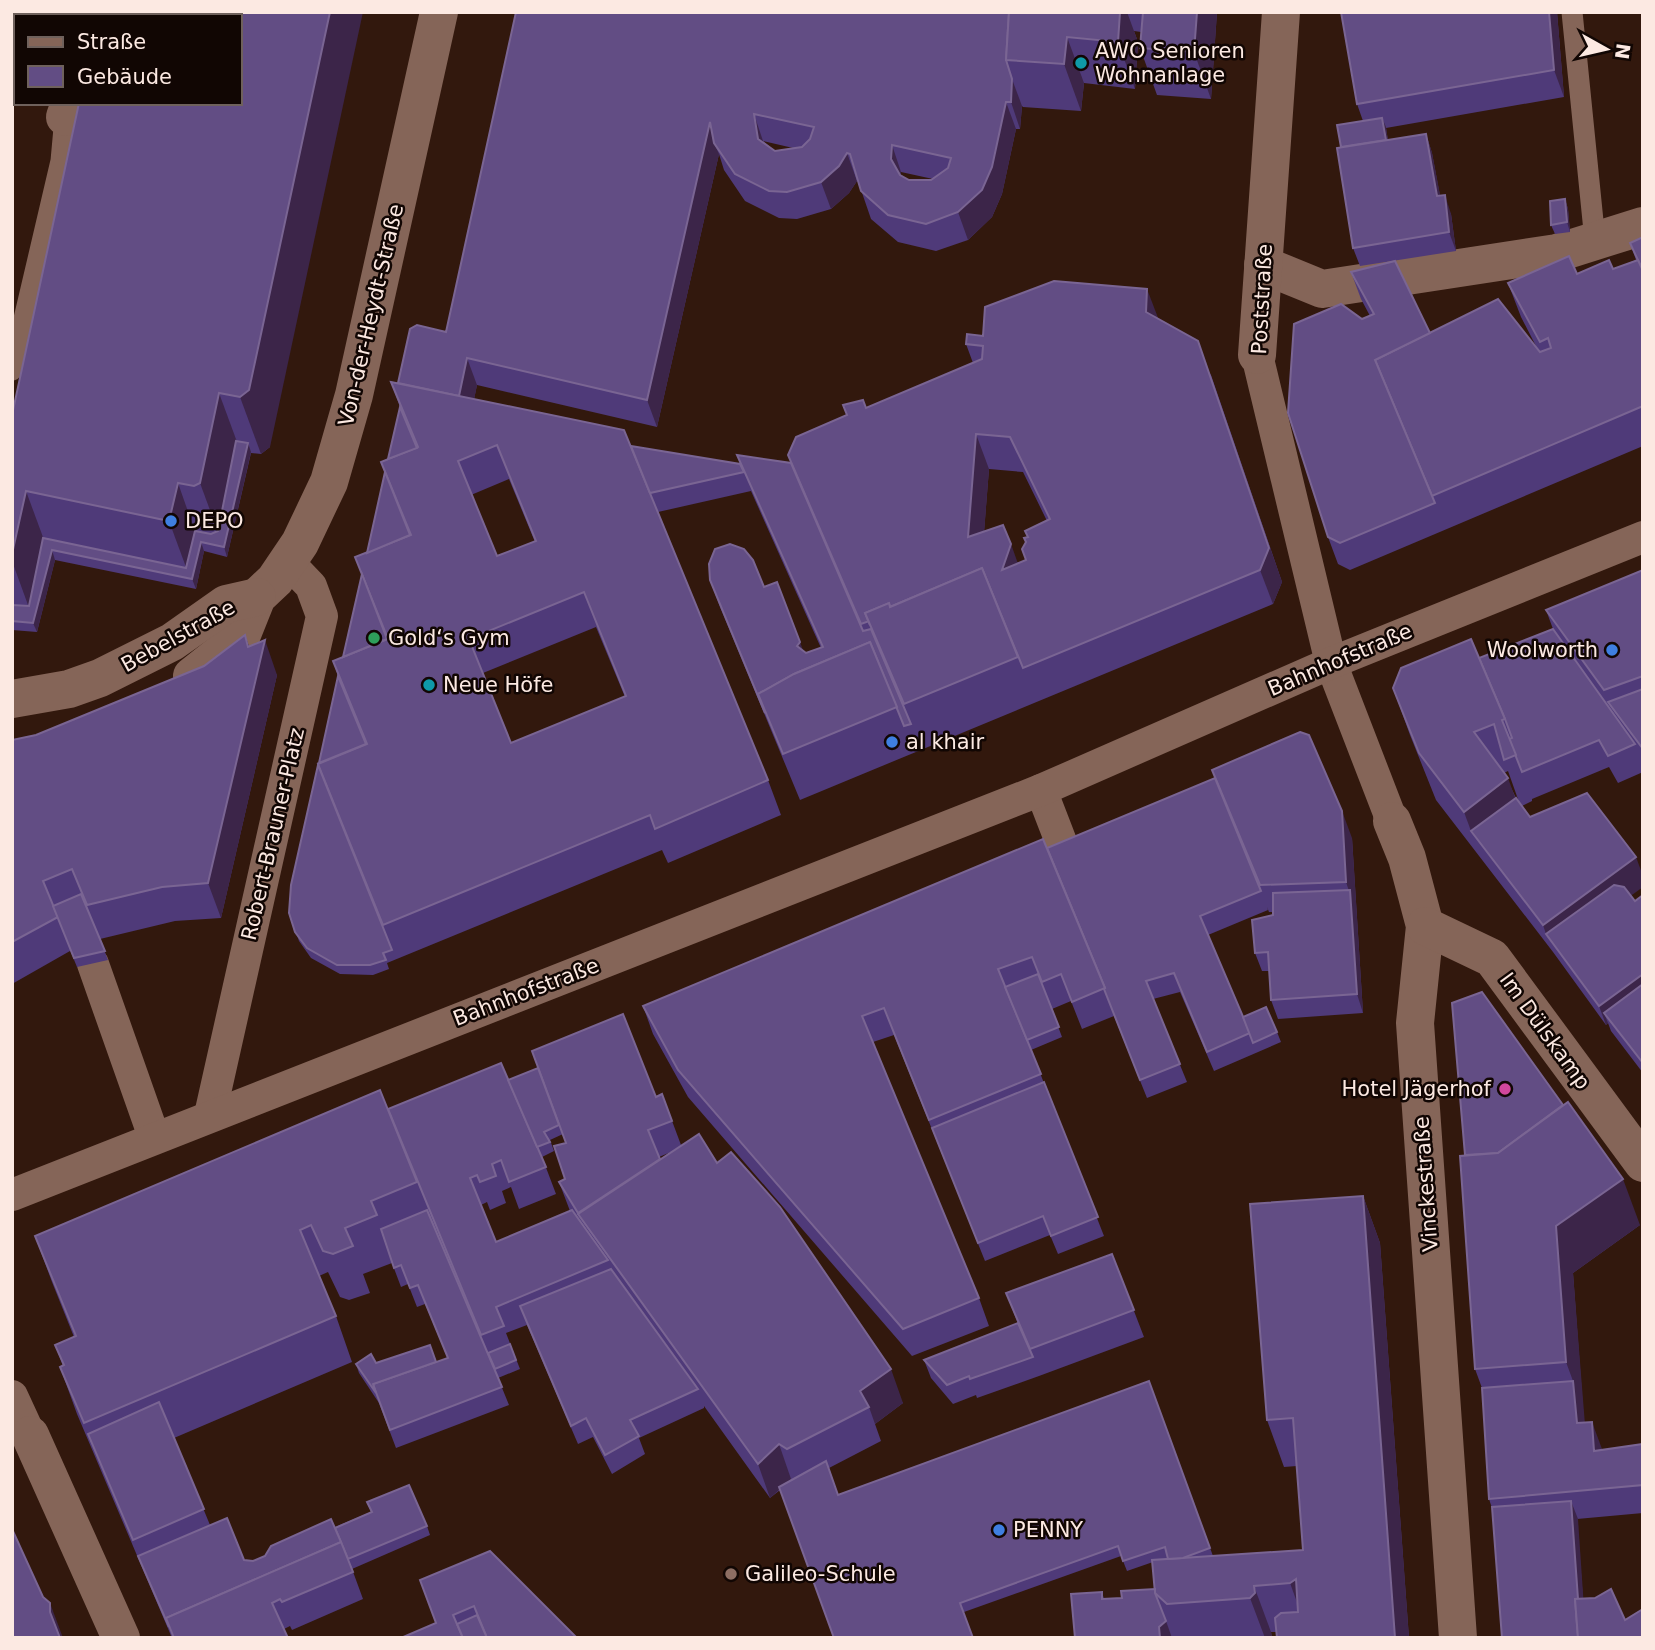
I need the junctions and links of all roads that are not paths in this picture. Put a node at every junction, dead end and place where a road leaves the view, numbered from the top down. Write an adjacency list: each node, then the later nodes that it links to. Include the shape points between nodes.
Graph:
1 (439, 12): 11 (street, Von-der-Heydt-Straße, via 342,439 321,503)
2 (1281, 12): 7 (street, Poststraße)
3 (1572, 12): 6 (lane)
4 (67, 110): 9 (lane, via 61,161)
5 (1643, 226): 6 (street)
6 (1595, 241): 7 (street, via 1557,253 1322,289)
7 (1263, 265): 8 (street, Poststraße)
8 (1256, 355): 13 (street, Poststraße)
9 (12, 370)
10 (1643, 537): 13 (street, Bahnhofstraße)
11 (288, 562): 12 (street, Von-der-Heydt-Straße); 21 (street, Robert-Brauner-Platz, via 311,586 322,616)
12 (257, 597): 14 (street, Bebelstraße, via 241,637); 15 (street, Bebelstraße, via 226,604 172,642 100,678)
13 (1331, 663): 16 (street, Bahnhofstraße); 17 (street, Vinckestraße)
14 (166, 693)
15 (12, 699)
16 (1041, 790): 18 (street); 21 (street, Bahnhofstraße)
17 (1392, 821): 19 (street, Vinckestraße)
18 (1068, 860)
19 (1425, 926): 23 (street, Im Dülskamp, via 1492,958); 28 (street, Vinckestraße, via 1415,1023)
20 (93, 964): 22 (street)
21 (210, 1115): 22 (street, Bahnhofstraße)
22 (154, 1137): 24 (street, Bahnhofstraße)
23 (1643, 1163)
24 (12, 1195)
25 (12, 1396): 26 (street)
26 (30, 1434): 27 (street)
27 (121, 1638)
28 (1458, 1638)

